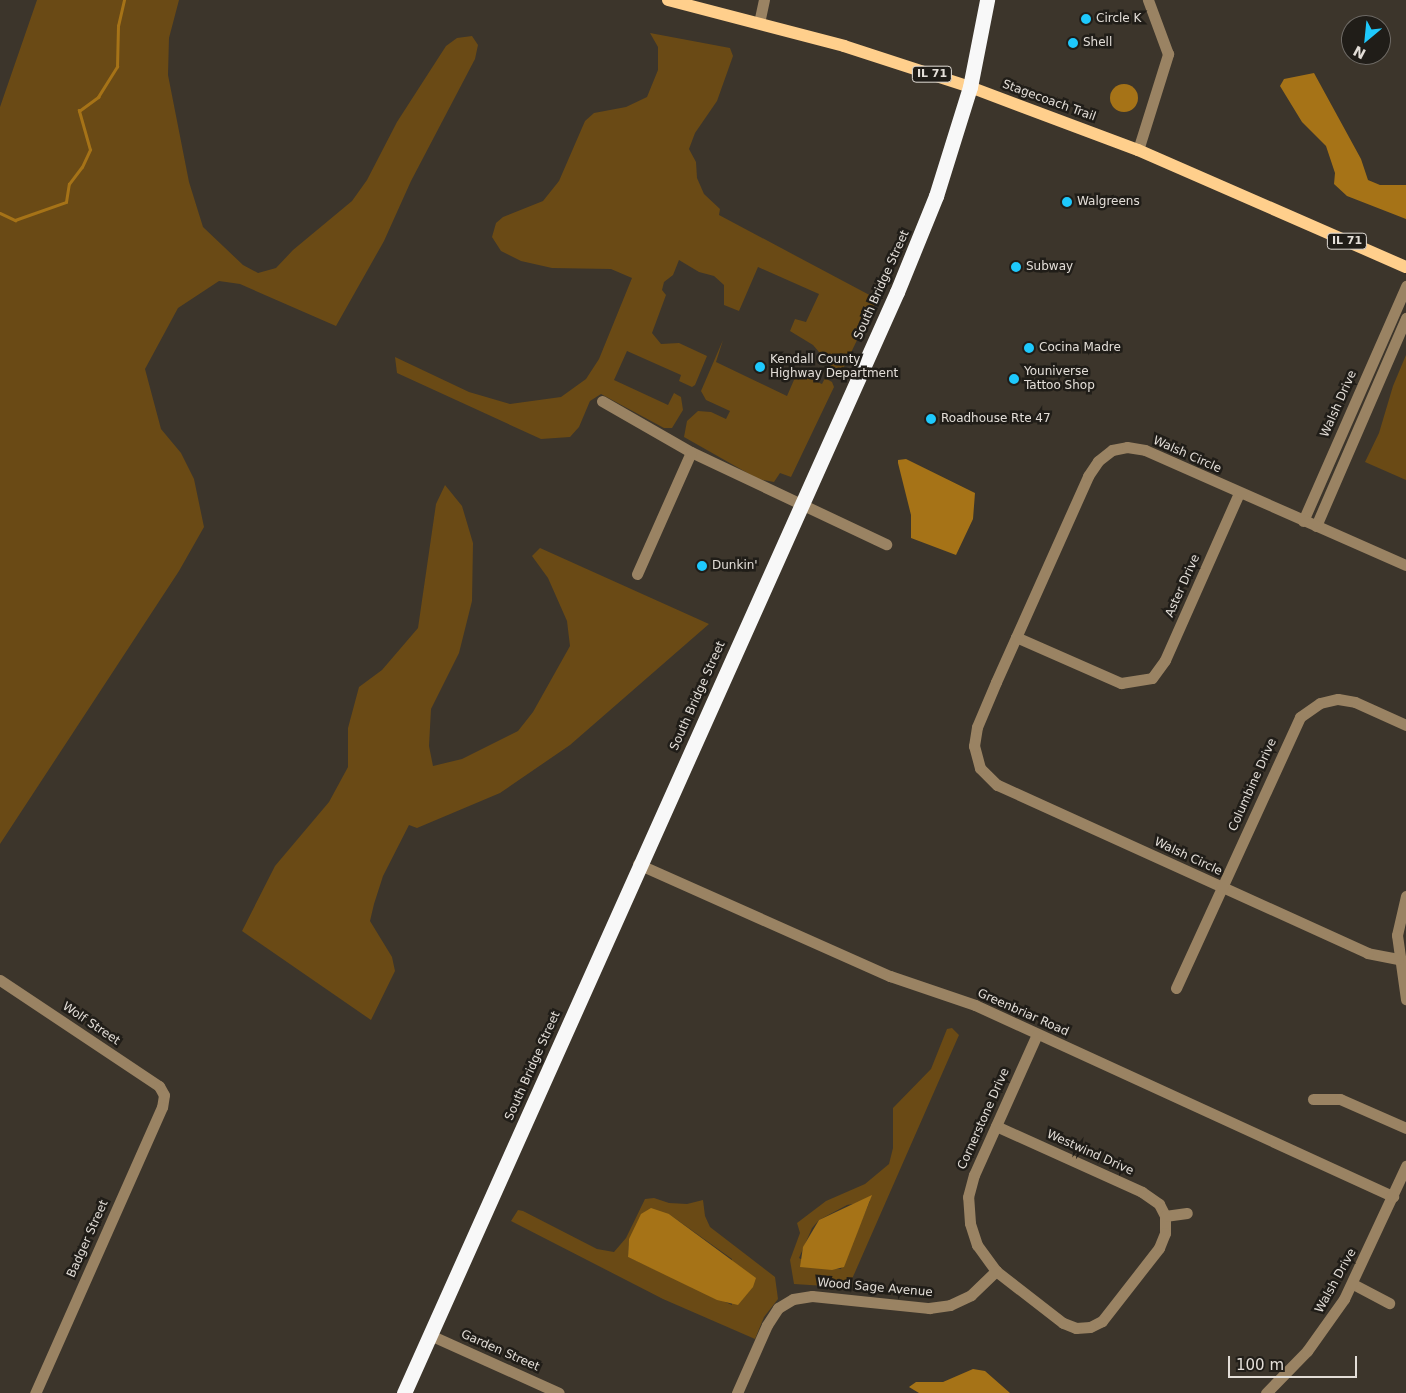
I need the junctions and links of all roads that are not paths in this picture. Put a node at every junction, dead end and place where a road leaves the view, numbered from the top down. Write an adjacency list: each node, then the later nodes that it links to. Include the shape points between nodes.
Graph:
1 (668, 0): 5 (main road, Stagecoach Trail / IL 71)
2 (764, 0): 5 (street)
3 (987, 0): 6 (highway, South Bridge Street)
4 (1148, 0): 7 (street, via 1168,54)
5 (759, 23): 6 (main road, Stagecoach Trail / IL 71)
6 (970, 87): 7 (main road, Stagecoach Trail / IL 71); 16 (highway, South Bridge Street, via 924,226)
7 (1138, 150): 8 (main road, Stagecoach Trail / IL 71)
8 (1406, 267)
9 (1406, 286): 11 (street, Walsh Drive)
10 (1406, 318): 12 (street)
11 (1373, 361): 12 (street); 17 (street, Walsh Drive)
12 (1385, 366): 18 (street)
13 (602, 401): 14 (street)
14 (691, 452): 16 (street); 21 (street)
15 (1239, 493): 17 (street, Walsh Circle); 22 (street, Walsh Circle, via 1145,450 1110,445 1088,476); 22 (street, Aster Drive, via 1165,660 1145,686 1121,683)
16 (800, 505): 19 (street); 24 (highway, South Bridge Street)
17 (1303, 521): 18 (street)
18 (1316, 526): 20 (street)
19 (886, 544)
20 (1406, 565)
21 (637, 574)
22 (1016, 637): 25 (street, Walsh Circle, via 977,727 972,763 997,785)
23 (1406, 725): 25 (street, Columbine Drive, via 1355,702 1318,698 1294,729)
24 (638, 864): 31 (street, Greenbriar Road, via 890,976 975,1005); 43 (highway, South Bridge Street)
25 (1222, 888): 27 (street, Walsh Circle, via 1368,953); 29 (street, Columbine Drive)
26 (1406, 896): 27 (street, via 1397,935)
27 (1398, 959): 30 (street)
28 (0, 980): 32 (street, Wolf Street, via 159,1086)
29 (1176, 988)
30 (1406, 1000)
31 (1037, 1034): 34 (street, Cornerstone Drive); 37 (street, Greenbriar Road)
32 (164, 1095): 45 (street, Badger Street, via 162,1107)
33 (1313, 1099): 35 (street, via 1340,1099)
34 (996, 1126): 39 (street, Westwind Drive, via 1142,1192 1159,1204); 40 (street, Cornerstone Drive, via 974,1175 968,1209 977,1246)
35 (1406, 1128)
36 (1406, 1166): 37 (street, Walsh Drive)
37 (1393, 1196): 41 (street, Walsh Drive)
38 (1187, 1213): 39 (street)
39 (1165, 1216): 40 (street, via 1165,1233 1159,1248 1102,1321 1085,1333 1063,1323)
40 (996, 1271): 48 (street, Wood Sage Avenue, via 971,1295 950,1305 929,1308 812,1296 793,1298 778,1308 767,1325)
41 (1353, 1284): 42 (street); 44 (street, Walsh Drive, via 1316,1340)
42 (1389, 1303)
43 (430, 1335): 46 (highway, South Bridge Street); 47 (street, Garden Street)
44 (1275, 1390)
45 (34, 1393)
46 (404, 1393)
47 (559, 1393)
48 (737, 1393)

